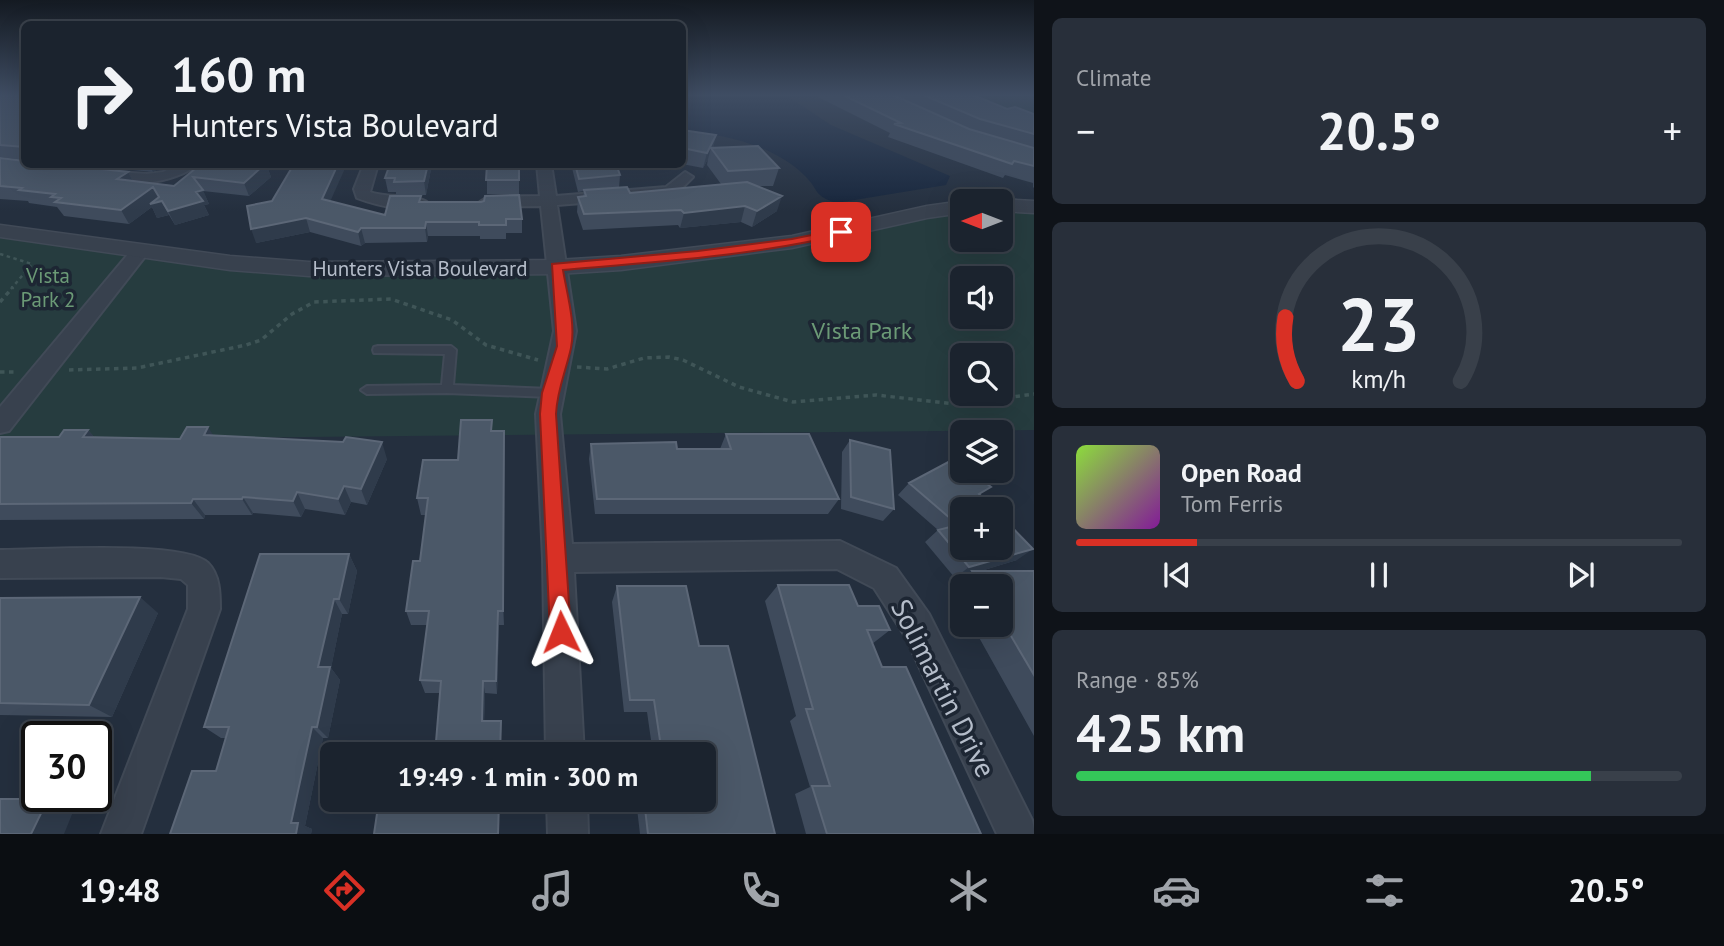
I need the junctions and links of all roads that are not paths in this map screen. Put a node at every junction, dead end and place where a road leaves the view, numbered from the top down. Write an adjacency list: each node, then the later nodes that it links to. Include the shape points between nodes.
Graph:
1 (184, 168): 4 (street, via 155,180)
2 (370, 168): 7 (street, via 362,189 371,200)
3 (545, 168): 6 (street)
4 (88, 174)
5 (685, 177): 6 (street, via 670,191)
6 (549, 201): 8 (street); 14 (street)
7 (435, 202)
8 (476, 202)
9 (1013, 206): 10 (street)
10 (1034, 207)
11 (950, 208): 14 (street, Hunters Vista Boulevard, via 792,242)
12 (0, 231): 13 (street, Hunters Vista Boulevard)
13 (141, 250): 14 (street, Hunters Vista Boulevard, via 309,269); 19 (street)
14 (556, 267): 18 (street, via 565,331)
15 (378, 351): 16 (lane, via 451,351)
16 (447, 389): 17 (lane); 18 (lane)
17 (367, 390)
18 (550, 393): 20 (street)
19 (0, 424)
20 (558, 558): 22 (street); 26 (street, Solimartin Drive, via 840,555 885,578 918,625)
21 (0, 564): 24 (street, via 185,564 199,574 205,591 204,609)
22 (565, 742)
23 (567, 812): 25 (street)
24 (121, 834)
25 (568, 834)
26 (1018, 834)

